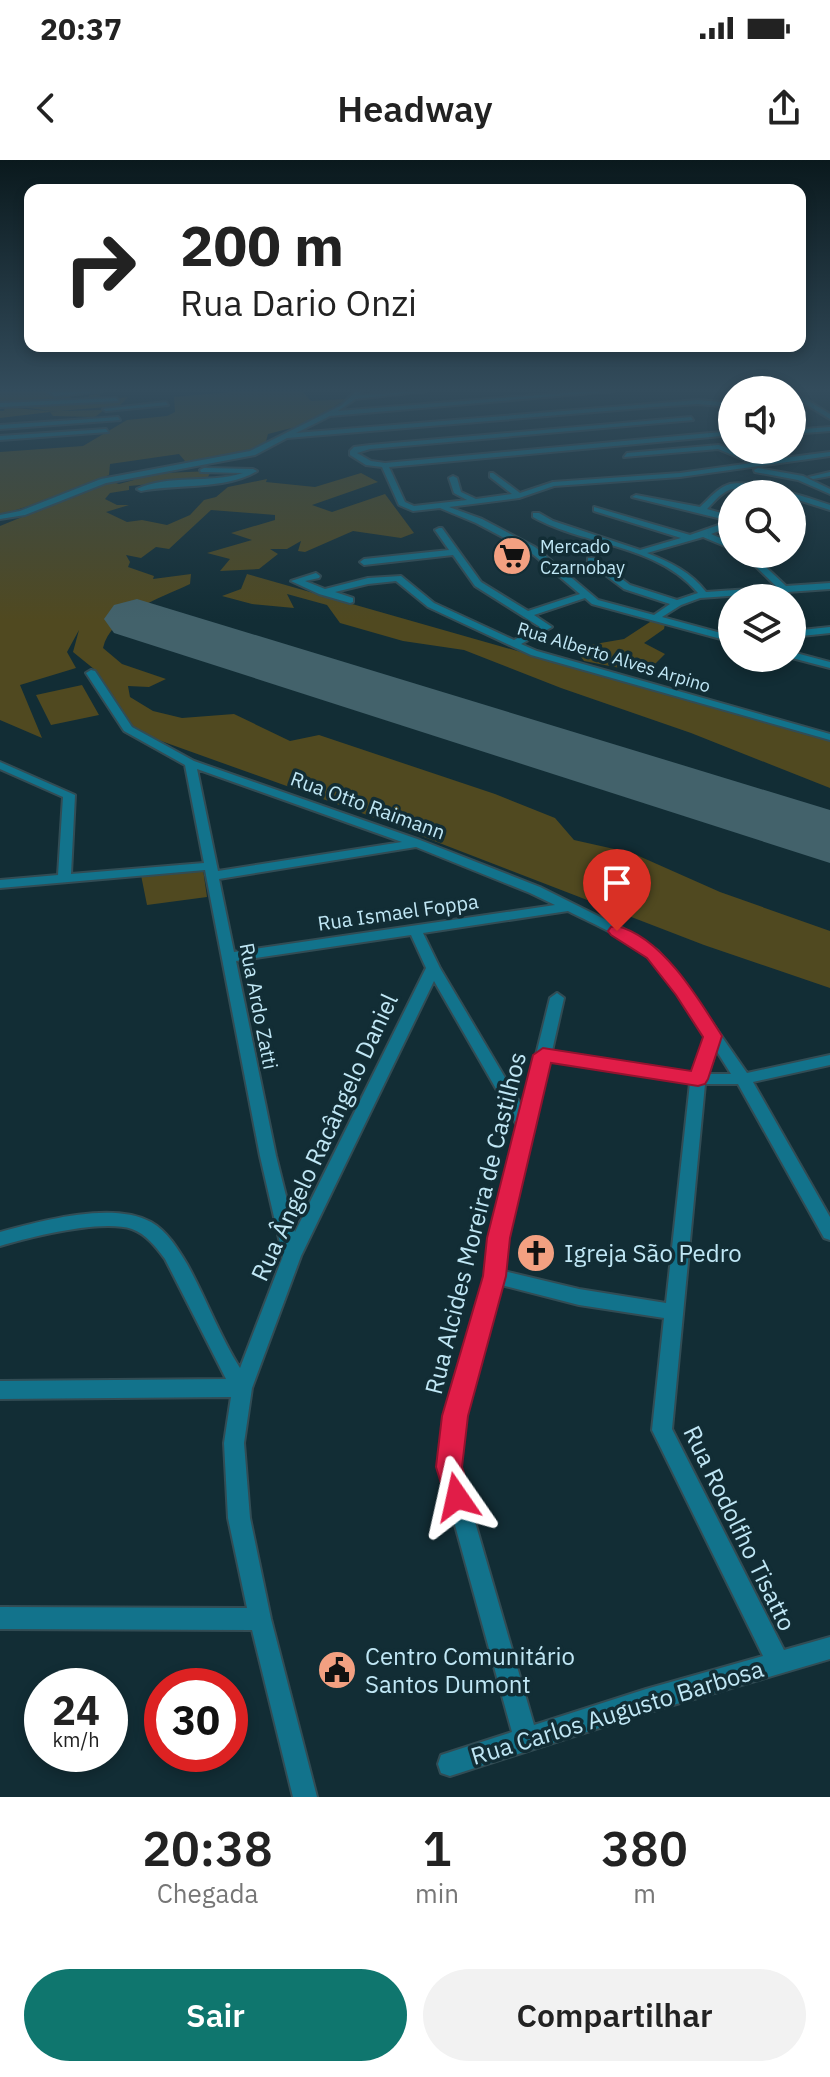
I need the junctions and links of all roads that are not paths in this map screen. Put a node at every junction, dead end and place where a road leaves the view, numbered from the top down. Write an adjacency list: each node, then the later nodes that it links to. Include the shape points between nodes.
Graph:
1 (141, 467): 16 (street)
2 (171, 467): 9 (street)
3 (386, 467): 25 (street, via 406,507)
4 (641, 467): 13 (street)
5 (704, 467): 8 (street)
6 (732, 467): 7 (street)
7 (725, 468): 8 (street); 19 (street, via 791,475)
8 (708, 470): 13 (street)
9 (136, 473): 16 (street); 18 (street, via 253,471)
10 (830, 474): 14 (street)
11 (493, 475): 21 (street)
12 (539, 475): 17 (street)
13 (650, 475): 17 (street)
14 (813, 477)
15 (453, 478): 23 (street, via 461,496)
16 (104, 481): 31 (street)
17 (553, 484): 21 (street)
18 (141, 489)
19 (830, 492)
20 (718, 494): 28 (street)
21 (519, 496): 23 (street)
22 (636, 497): 28 (street)
23 (481, 501): 25 (street)
24 (806, 501): 26 (street)
25 (440, 507): 49 (street, via 532,549)
26 (830, 508)
27 (597, 509): 35 (street)
28 (702, 510): 30 (street)
29 (536, 515): 38 (street)
30 (718, 516)
31 (0, 517)
32 (718, 529): 34 (street)
33 (439, 530): 37 (street)
34 (706, 535): 35 (street); 36 (street)
35 (691, 538): 38 (street)
36 (718, 540)
37 (455, 552): 40 (street); 52 (street, via 478,584)
38 (641, 552): 47 (street)
39 (591, 560): 51 (street, via 627,587)
40 (364, 562)
41 (762, 568): 43 (street)
42 (316, 576): 46 (street, via 295,581)
43 (779, 584)
44 (830, 586): 45 (street)
45 (806, 588)
46 (322, 592): 50 (street); 57 (street, Rua Alberto Alves Arpino, via 402,580 431,605)
47 (702, 592): 48 (street); 51 (street)
48 (718, 594)
49 (585, 595): 52 (street); 53 (street)
50 (350, 600)
51 (676, 603): 53 (street)
52 (525, 615): 57 (street, via 547,627)
53 (654, 619): 56 (street)
54 (830, 630): 55 (street)
55 (806, 633)
56 (718, 635)
57 (513, 644): 61 (street, Rua Alberto Alves Arpino)
58 (806, 659): 59 (street)
59 (830, 665)
60 (91, 673): 62 (street, Rua Otto Raimann, via 128,729)
61 (830, 737)
62 (190, 763): 64 (street, Rua Otto Raimann); 65 (street, Rua Ardo Zatti)
63 (0, 765): 66 (street, via 69,795)
64 (416, 843): 65 (street); 68 (street, Rua Otto Raimann)
65 (211, 871): 66 (street); 70 (street, Rua Ardo Zatti)
66 (64, 879): 67 (street)
67 (0, 884)
68 (571, 907): 69 (street, Rua Ismael Foppa); 73 (street, Rua Otto Raimann, via 653,954)
69 (415, 930): 70 (street, Rua Ismael Foppa); 71 (street)
70 (230, 957): 81 (street, Rua Ardo Zatti)
71 (433, 968): 78 (street); 81 (street, Rua Ângelo Racângelo Daniel)
72 (557, 998): 74 (street, Rua Alcides Moreira de Castilhos)
73 (713, 1036): 76 (street, Rua Rodolfho Tisatto); 77 (street)
74 (543, 1055): 76 (street); 78 (street, Rua Alcides Moreira de Castilhos)
75 (830, 1060): 77 (street)
76 (698, 1079): 77 (street); 83 (street, Rua Rodolfho Tisatto)
77 (743, 1079): 79 (street)
78 (525, 1126): 82 (street, Rua Alcides Moreira de Castilhos)
79 (830, 1233)
80 (0, 1239): 84 (street, via 96,1221 135,1222 163,1242)
81 (292, 1256): 84 (street, Rua Ângelo Racângelo Daniel)
82 (495, 1276): 83 (street); 90 (street, Rua Alcides Moreira de Castilhos, via 455,1416 449,1467)
83 (673, 1312): 89 (street, Rua Rodolfho Tisatto, via 662,1430)
84 (242, 1388): 85 (street); 87 (street, Rua Ângelo Racângelo Daniel, via 234,1443 239,1518)
85 (0, 1390)
86 (0, 1618): 87 (street)
87 (260, 1619): 92 (street, Rua Ângelo Racângelo Daniel)
88 (830, 1648): 89 (street, Rua Carlos Augusto Barbosa)
89 (778, 1662): 90 (street, Rua Carlos Augusto Barbosa)
90 (526, 1739): 91 (street, Rua Carlos Augusto Barbosa)
91 (450, 1764)
92 (305, 1797)

